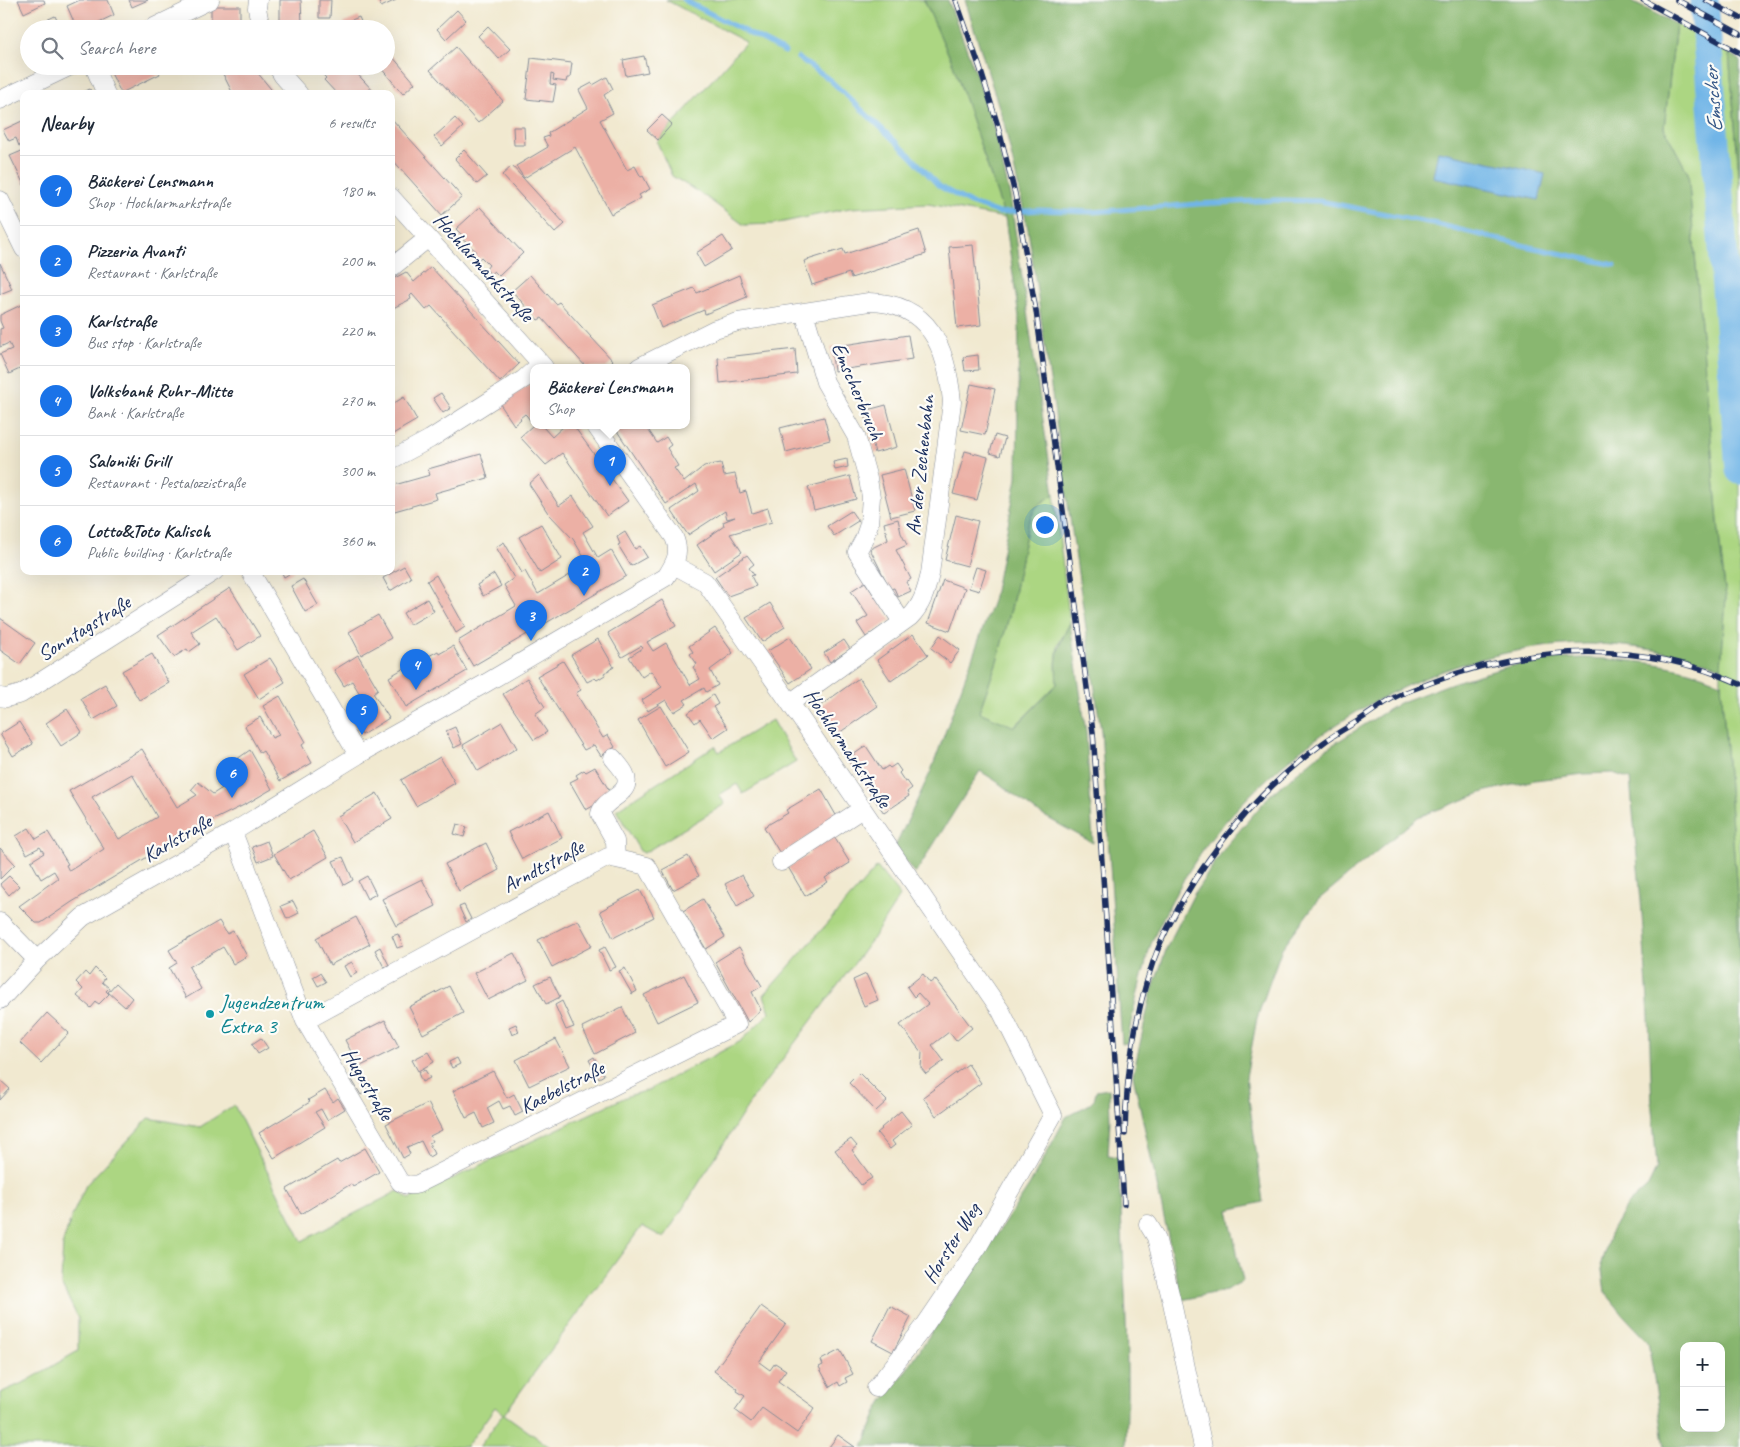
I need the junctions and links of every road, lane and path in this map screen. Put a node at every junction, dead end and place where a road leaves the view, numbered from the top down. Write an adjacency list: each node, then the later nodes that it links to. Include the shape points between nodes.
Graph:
1 (210, 0): 3 (street)
2 (258, 0): 4 (street)
3 (169, 20)
4 (259, 20)
5 (52, 75): 9 (street)
6 (98, 75): 10 (street)
7 (282, 75): 11 (street)
8 (20, 90): 12 (street)
9 (21, 90)
10 (104, 90)
11 (295, 90)
12 (0, 100)
13 (0, 200): 16 (street)
14 (395, 201): 15 (street, Hochlarmarkstraße)
15 (428, 238): 17 (street); 19 (street, Hochlarmarkstraße)
16 (20, 241)
17 (395, 265)
18 (804, 312): 20 (street, An der Zechenbahn, via 738,322 715,329); 27 (street, Emscherbruch, via 825,382 856,436 868,478 871,497 869,524 857,552); 27 (street, An der Zechenbahn, via 869,302 897,305 928,327 944,357 952,402 930,574 917,610)
19 (536, 364)
20 (645, 364)
21 (530, 374): 23 (street)
22 (598, 429): 24 (street, via 674,537 678,551)
23 (395, 458)
24 (674, 565): 29 (street, Hochlarmarkstraße, via 705,582); 30 (street, Karlstraße, via 666,577)
25 (209, 575): 28 (street, Sonntagstraße, via 21,694)
26 (252, 575): 30 (street)
27 (902, 622): 29 (street, An der Zechenbahn)
28 (0, 697)
29 (790, 703): 32 (street, Hochlarmarkstraße)
30 (358, 754): 33 (street, Karlstraße)
31 (613, 758): 34 (street, via 624,774 626,784 618,796 602,807 600,814 616,841)
32 (862, 809): 35 (street); 41 (street, Hochlarmarkstraße, via 1001,1011)
33 (233, 832): 37 (street, Karlstraße, via 83,917); 39 (street, Hugostraße)
34 (616, 859): 39 (street, Arndtstraße, via 608,857); 40 (street, Arndtstraße, via 647,866)
35 (781, 862)
36 (0, 922): 37 (street)
37 (37, 960): 38 (street, Karlstraße)
38 (0, 1000)
39 (305, 1021): 42 (street, Hugostraße, via 400,1182)
40 (737, 1024): 42 (street, Kaebelstraße, via 418,1184)
41 (1053, 1115): 44 (street, Horster Weg, via 978,1247 923,1328)
42 (406, 1185)
43 (1148, 1224): 45 (street, via 1156,1237)
44 (876, 1388)
45 (1203, 1447)

